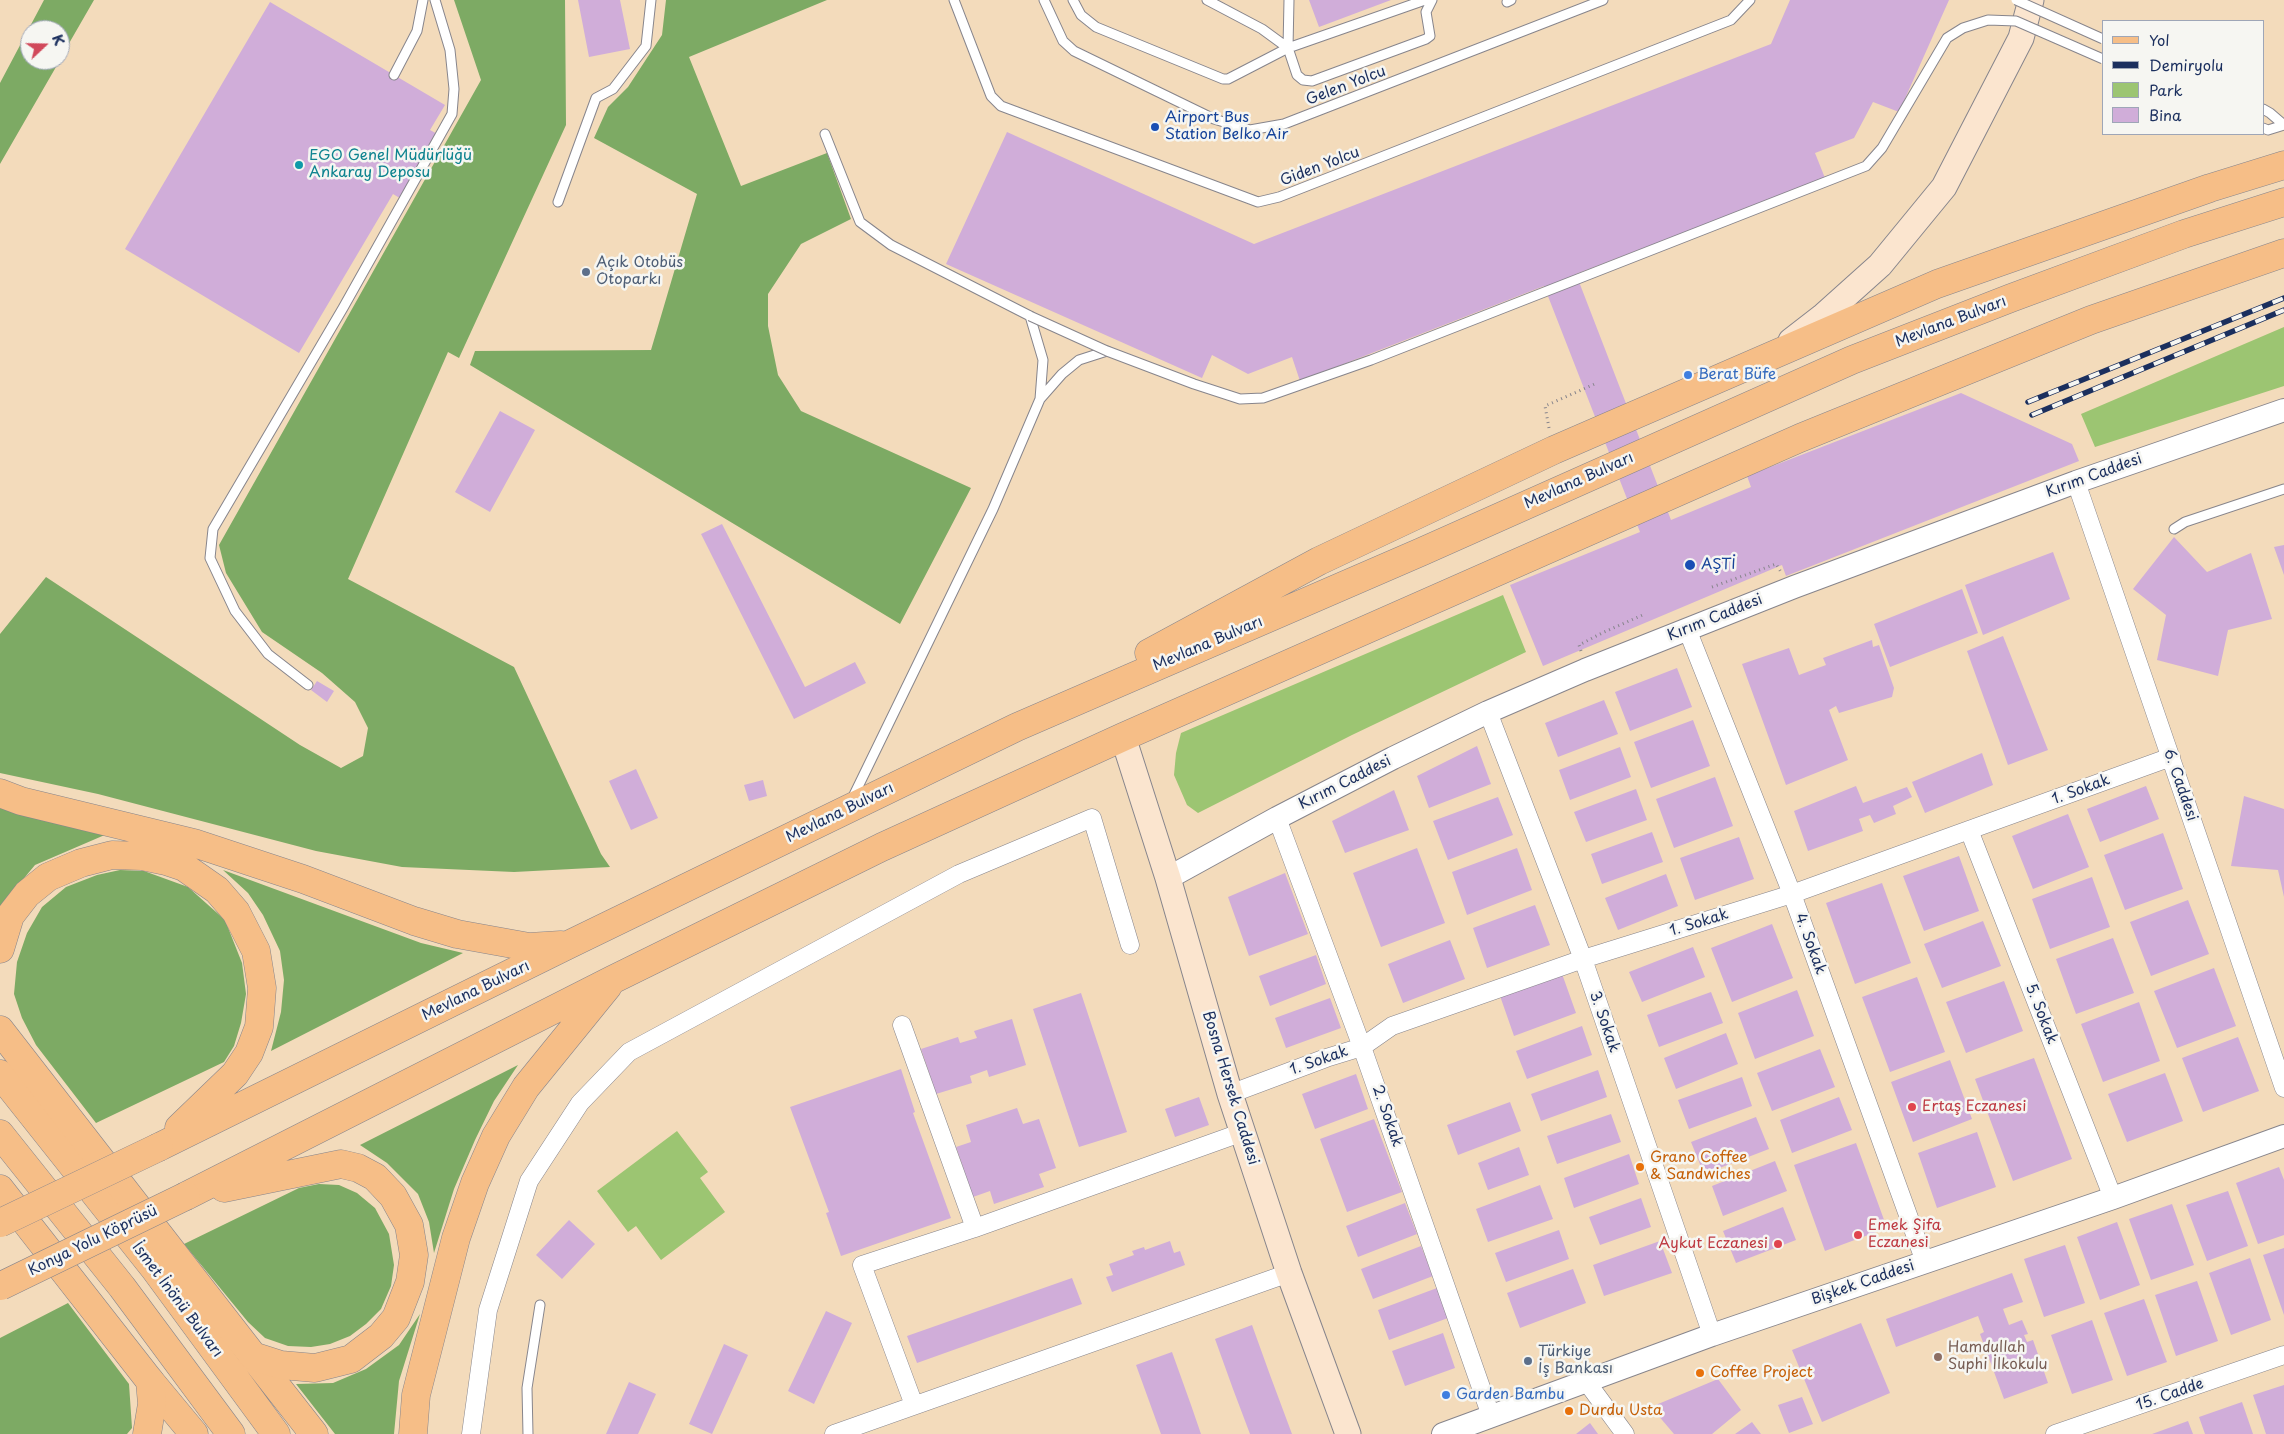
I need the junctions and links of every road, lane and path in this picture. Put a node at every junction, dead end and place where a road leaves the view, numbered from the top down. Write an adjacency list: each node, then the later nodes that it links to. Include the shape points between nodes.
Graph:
1 (423, 0): 18 (lane, via 417,32)
2 (435, 0): 42 (lane, via 450,50 454,89 452,114 213,529 210,558 235,612 268,654)
3 (651, 0): 24 (lane, via 646,46 613,89 596,98)
4 (954, 0): 12 (lane, Giden Yolcu, via 991,96 1001,106 1258,202 1280,197 1731,20)
5 (1044, 0): 11 (lane, Gelen Yolcu, via 1063,41 1074,51 1214,119 1250,130 1284,124)
6 (1073, 0): 16 (lane, via 1081,15 1096,27 1223,79 1235,77)
7 (1208, 0): 16 (lane, via 1262,29)
8 (1290, 0): 16 (lane)
9 (1425, 0): 16 (lane)
10 (1432, 0): 16 (lane, via 1426,12 1430,36 1426,39 1317,80 1308,81 1297,74)
11 (1603, 0)
12 (1750, 0)
13 (2016, 0): 15 (lane, bridge)
14 (2031, 0): 29 (main road, via 2021,38 1944,188 1880,265 1822,317)
15 (2102, 39)
16 (1288, 48)
17 (2102, 59): 28 (lane, bridge, via 2016,21 1988,20 1963,28 1946,38 1882,148 1866,166 1277,395 1240,399)
18 (394, 75)
19 (2264, 110): 20 (lane)
20 (2284, 125): 21 (lane)
21 (2264, 128)
22 (825, 134): 27 (lane, via 860,222 891,245)
23 (2284, 164): 29 (main road, via 1937,284)
24 (558, 202)
25 (2284, 202): 44 (main road, Mevlana Bulvarı, via 2184,234 1852,360)
26 (2284, 253): 45 (main road, via 2091,320 1800,438)
27 (1030, 316): 28 (lane, bridge); 31 (lane, via 1043,360)
28 (1107, 351): 31 (lane, via 1079,360)
29 (1763, 361): 44 (main road, via 1554,450 1319,561)
30 (1596, 383): 32 (path)
31 (1040, 399): 48 (lane, via 993,508)
32 (1545, 406)
33 (2284, 410): 34 (street, Kırım Caddesi)
34 (2076, 482): 40 (street, Kırım Caddesi); 46 (street, 6. Caddesi)
35 (2284, 489): 36 (lane, via 2185,522)
36 (2174, 529)
37 (1747, 573): 38 (path)
38 (1712, 587)
39 (1645, 614): 41 (path)
40 (1687, 629): 43 (street, Kırım Caddesi); 52 (street, 4. Sokak)
41 (1604, 632)
42 (308, 685)
43 (1488, 712): 49 (street, Kırım Caddesi); 56 (street, 3. Sokak)
44 (1017, 728): 48 (main road, Mevlana Bulvarı)
45 (1123, 737): 51 (main road, Bosna Hersek Caddesi); 57 (main road, via 882,848)
46 (2171, 757): 50 (street, 1. Sokak); 62 (street, 6. Caddesi)
47 (0, 793): 53 (main road, via 21,801 194,842 457,934 529,947)
48 (848, 809): 53 (main road, Mevlana Bulvarı)
49 (1277, 818): 51 (street, Kırım Caddesi); 60 (street, 2. Sokak)
50 (1969, 830): 52 (street, 1. Sokak); 70 (street, 5. Sokak)
51 (1168, 878): 63 (main road, Bosna Hersek Caddesi)
52 (1792, 894): 56 (street, 1. Sokak); 73 (street, 4. Sokak)
53 (570, 944): 67 (main road, Mevlana Bulvarı)
54 (1130, 945): 90 (street, via 1092,818 959,874 629,1052 580,1103 529,1181 488,1310)
55 (0, 949): 67 (main road, via 10,916 27,894 48,877 81,863 112,855 142,856 184,867 217,890 236,912 256,951 262,988 259,1027 249,1053 235,1074)
56 (1583, 959): 60 (street, 1. Sokak, via 1392,1026); 77 (street, 3. Sokak)
57 (612, 980): 69 (main road); 89 (main road, via 526,1087 496,1136 454,1247 416,1395)
58 (902, 1026): 72 (street)
59 (0, 1029): 79 (main road)
60 (1362, 1047): 63 (street, 1. Sokak); 83 (street, 2. Sokak)
61 (0, 1074): 87 (main road, İsmet İnönü Bulvarı, via 154,1268)
62 (2284, 1088)
63 (1230, 1094): 64 (main road, Bosna Hersek Caddesi)
64 (1243, 1132): 72 (street); 74 (main road, Bosna Hersek Caddesi)
65 (0, 1134): 86 (main road, via 122,1287)
66 (2284, 1136): 70 (street, Bişkek Caddesi)
67 (159, 1148): 71 (main road, bridge)
68 (0, 1189): 80 (main road)
69 (186, 1196): 75 (main road, Konya Yolu Köprüsü, bridge); 79 (main road, via 341,1164 375,1177 394,1196 409,1225 414,1256 410,1282 396,1318 381,1336 351,1359 315,1368 281,1365)
70 (2112, 1198): 73 (street, Bişkek Caddesi)
71 (0, 1223)
72 (975, 1228): 82 (street, via 862,1265)
73 (1925, 1262): 77 (street, Bişkek Caddesi)
74 (1289, 1274): 82 (street); 93 (main road, Bosna Hersek Caddesi)
75 (0, 1286)
76 (540, 1305): 91 (lane, via 527,1388)
77 (1712, 1335): 81 (street, Bişkek Caddesi)
78 (2284, 1355): 96 (street, 15. Cadde)
79 (253, 1356): 88 (main road)
80 (150, 1381): 84 (main road, via 152,1404); 85 (main road)
81 (1586, 1381): 83 (street, Bişkek Caddesi); 95 (street)
82 (914, 1405): 92 (street)
83 (1491, 1416): 94 (street, Bişkek Caddesi)
84 (147, 1434)
85 (194, 1434)
86 (231, 1434)
87 (276, 1434)
88 (314, 1434)
89 (413, 1434)
90 (471, 1434)
91 (528, 1434)
92 (834, 1434)
93 (1348, 1434)
94 (1443, 1434)
95 (1625, 1434)
96 (2055, 1434)

